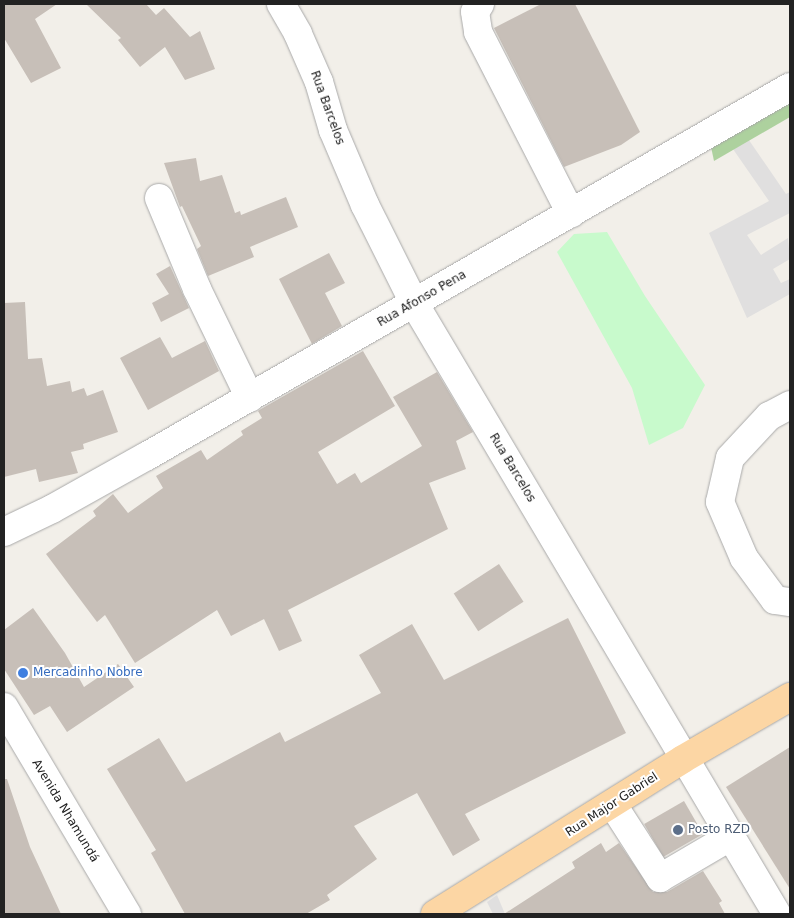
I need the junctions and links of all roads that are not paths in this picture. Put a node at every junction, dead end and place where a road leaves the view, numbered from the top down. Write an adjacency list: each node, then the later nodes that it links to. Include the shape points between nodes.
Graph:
1 (281, 4): 6 (street, Rua Barcelos, via 315,74 365,205)
2 (480, 4): 5 (street, via 475,12 478,32)
3 (790, 86): 5 (street, Rua Afonso Pena)
4 (159, 198): 7 (street, via 197,289)
5 (571, 214): 6 (street, Rua Afonso Pena)
6 (414, 303): 7 (street, Rua Afonso Pena); 15 (street, Rua Barcelos)
7 (250, 398): 9 (street, Rua Afonso Pena)
8 (790, 405): 12 (street, via 769,416 730,458 720,502 744,558 775,600)
9 (52, 510): 10 (street, Rua Afonso Pena); 11 (street, Rua Afonso Pena)
10 (4, 532)
11 (4, 544)
12 (790, 602)
13 (790, 697): 15 (main road, Rua Major Gabriel)
14 (4, 707): 18 (street, Avenida Nhamundá)
15 (683, 759): 16 (main road, Rua Major Gabriel); 17 (street, Rua Barcelos)
16 (613, 804): 17 (street, via 660,878); 19 (main road, Rua Major Gabriel)
17 (730, 838): 20 (street, Rua Barcelos)
18 (127, 914)
19 (435, 914)
20 (777, 914)

